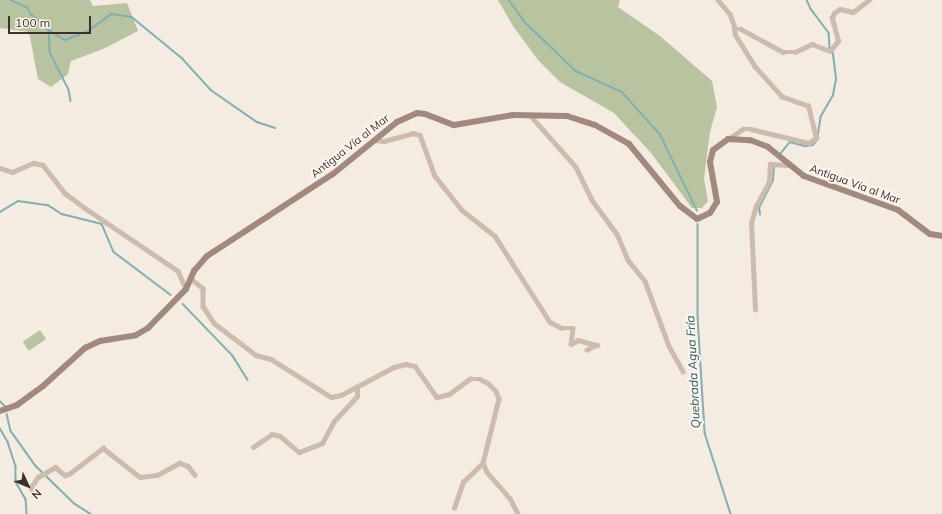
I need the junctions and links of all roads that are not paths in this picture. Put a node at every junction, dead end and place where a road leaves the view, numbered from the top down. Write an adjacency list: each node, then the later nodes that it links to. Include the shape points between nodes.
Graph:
1 (718, 0): 3 (street, via 730,14)
2 (869, 0): 3 (street, via 854,12 840,9 834,13 832,18 838,41 830,52 812,44 795,52 783,52)
3 (735, 28): 5 (street, via 733,33 755,67 782,98 808,106 816,138 809,143 751,129 742,130)
4 (530, 115): 5 (main road, Antigua Vía al Mar, via 568,116 619,137 637,152 680,206 697,219 710,213 715,207 716,192 711,157 716,146); 6 (main road, Antigua Vía al Mar, via 492,117 454,125 425,114 417,114 397,122); 14 (street, via 576,167 592,200 617,234 628,260 645,281 669,346)
5 (728, 139): 7 (main road, Antigua Vía al Mar, via 760,142)
6 (375, 140): 10 (main road, Antigua Vía al Mar, via 333,174 208,256); 13 (street, via 384,141 413,133 420,135 435,176 462,210 495,236 550,322 562,328 574,328 571,344 578,340 597,345)
7 (788, 165): 9 (main road, Antigua Vía al Mar, via 804,176 898,210 930,234); 12 (street, via 770,164 769,182 756,206 751,223)
8 (0, 168): 11 (street, via 12,172 33,163 42,165 65,193 77,203 178,271)
9 (940, 235)
10 (190, 278): 11 (main road, Antigua Vía al Mar); 15 (street, via 203,288 203,306 208,316 256,355 271,359 331,398)
11 (186, 289): 16 (main road, Antigua Vía al Mar, via 148,328 136,335 100,341 85,348 43,386 17,405)
12 (754, 310)
13 (587, 350)
14 (683, 371)
15 (357, 387): 17 (street, via 357,396 334,421 322,443 299,452 280,436 272,434); 18 (street, via 394,367 406,364 414,366 437,396 449,394 470,379 484,380 493,387 499,399)
16 (0, 411)
17 (253, 447)
18 (483, 463): 21 (street, via 463,482); 22 (street, via 510,498)
19 (195, 475): 20 (street, via 188,466 180,463 157,475 140,477 103,448 65,476 55,467 38,477 31,487)
20 (33, 495)
21 (454, 508)
22 (518, 514)

